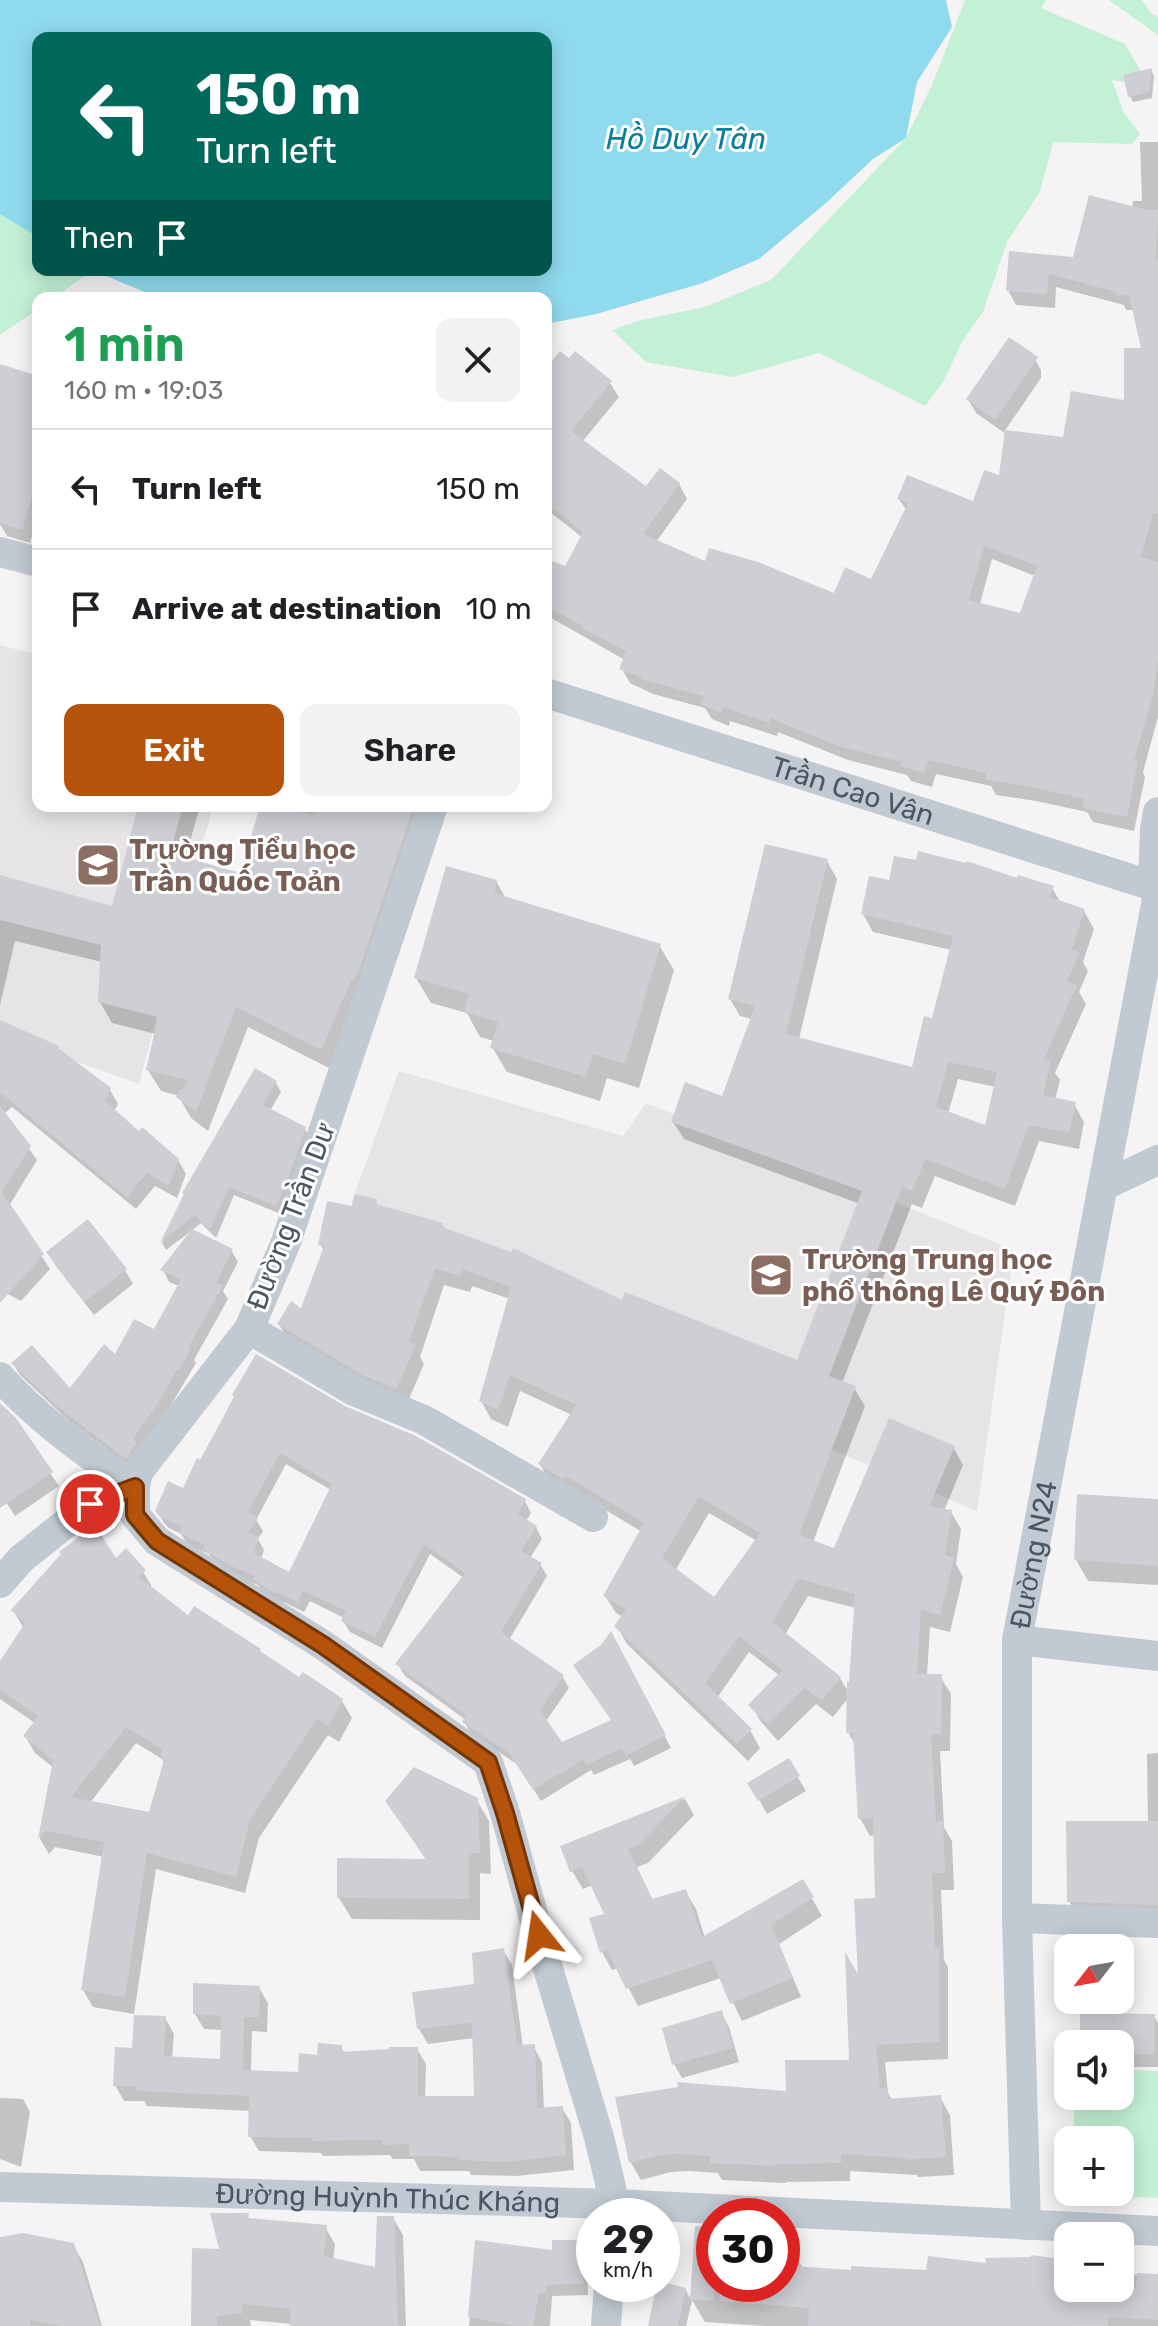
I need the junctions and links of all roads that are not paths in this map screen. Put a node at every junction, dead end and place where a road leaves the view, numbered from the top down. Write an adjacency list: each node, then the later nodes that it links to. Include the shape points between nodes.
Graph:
1 (0, 552): 2 (street)
2 (32, 560)
3 (552, 695): 6 (street, Trần Cao Vân)
4 (431, 812): 9 (street, Đường Trần Dư, via 286,1242)
5 (1158, 812): 6 (street, Đường N24)
6 (1156, 888): 8 (street, Đường N24)
7 (1158, 1160): 8 (street)
8 (1103, 1186): 14 (street, Đường N24)
9 (249, 1329): 11 (street, Đường Trần Dư, via 138,1472); 12 (street, via 354,1391 424,1420)
10 (0, 1377): 11 (street, via 25,1404)
11 (135, 1487): 13 (street, via 90,1504 21,1559); 19 (street, via 135,1515 157,1541 323,1645 488,1762 599,2137)
12 (593, 1517)
13 (0, 1583)
14 (1017, 1640): 15 (street); 16 (street, Đường N24)
15 (1158, 1656)
16 (1017, 1918): 17 (street); 22 (street, Đường N24)
17 (1158, 1923)
18 (0, 2187): 20 (street, Đường Huỳnh Thúc Kháng)
19 (612, 2198)
20 (576, 2209)
21 (680, 2212): 22 (street, Đường Huỳnh Thúc Kháng)
22 (1026, 2225): 23 (street, Đường Huỳnh Thúc Kháng)
23 (1158, 2231)
24 (608, 2302): 25 (street)
25 (606, 2326)

